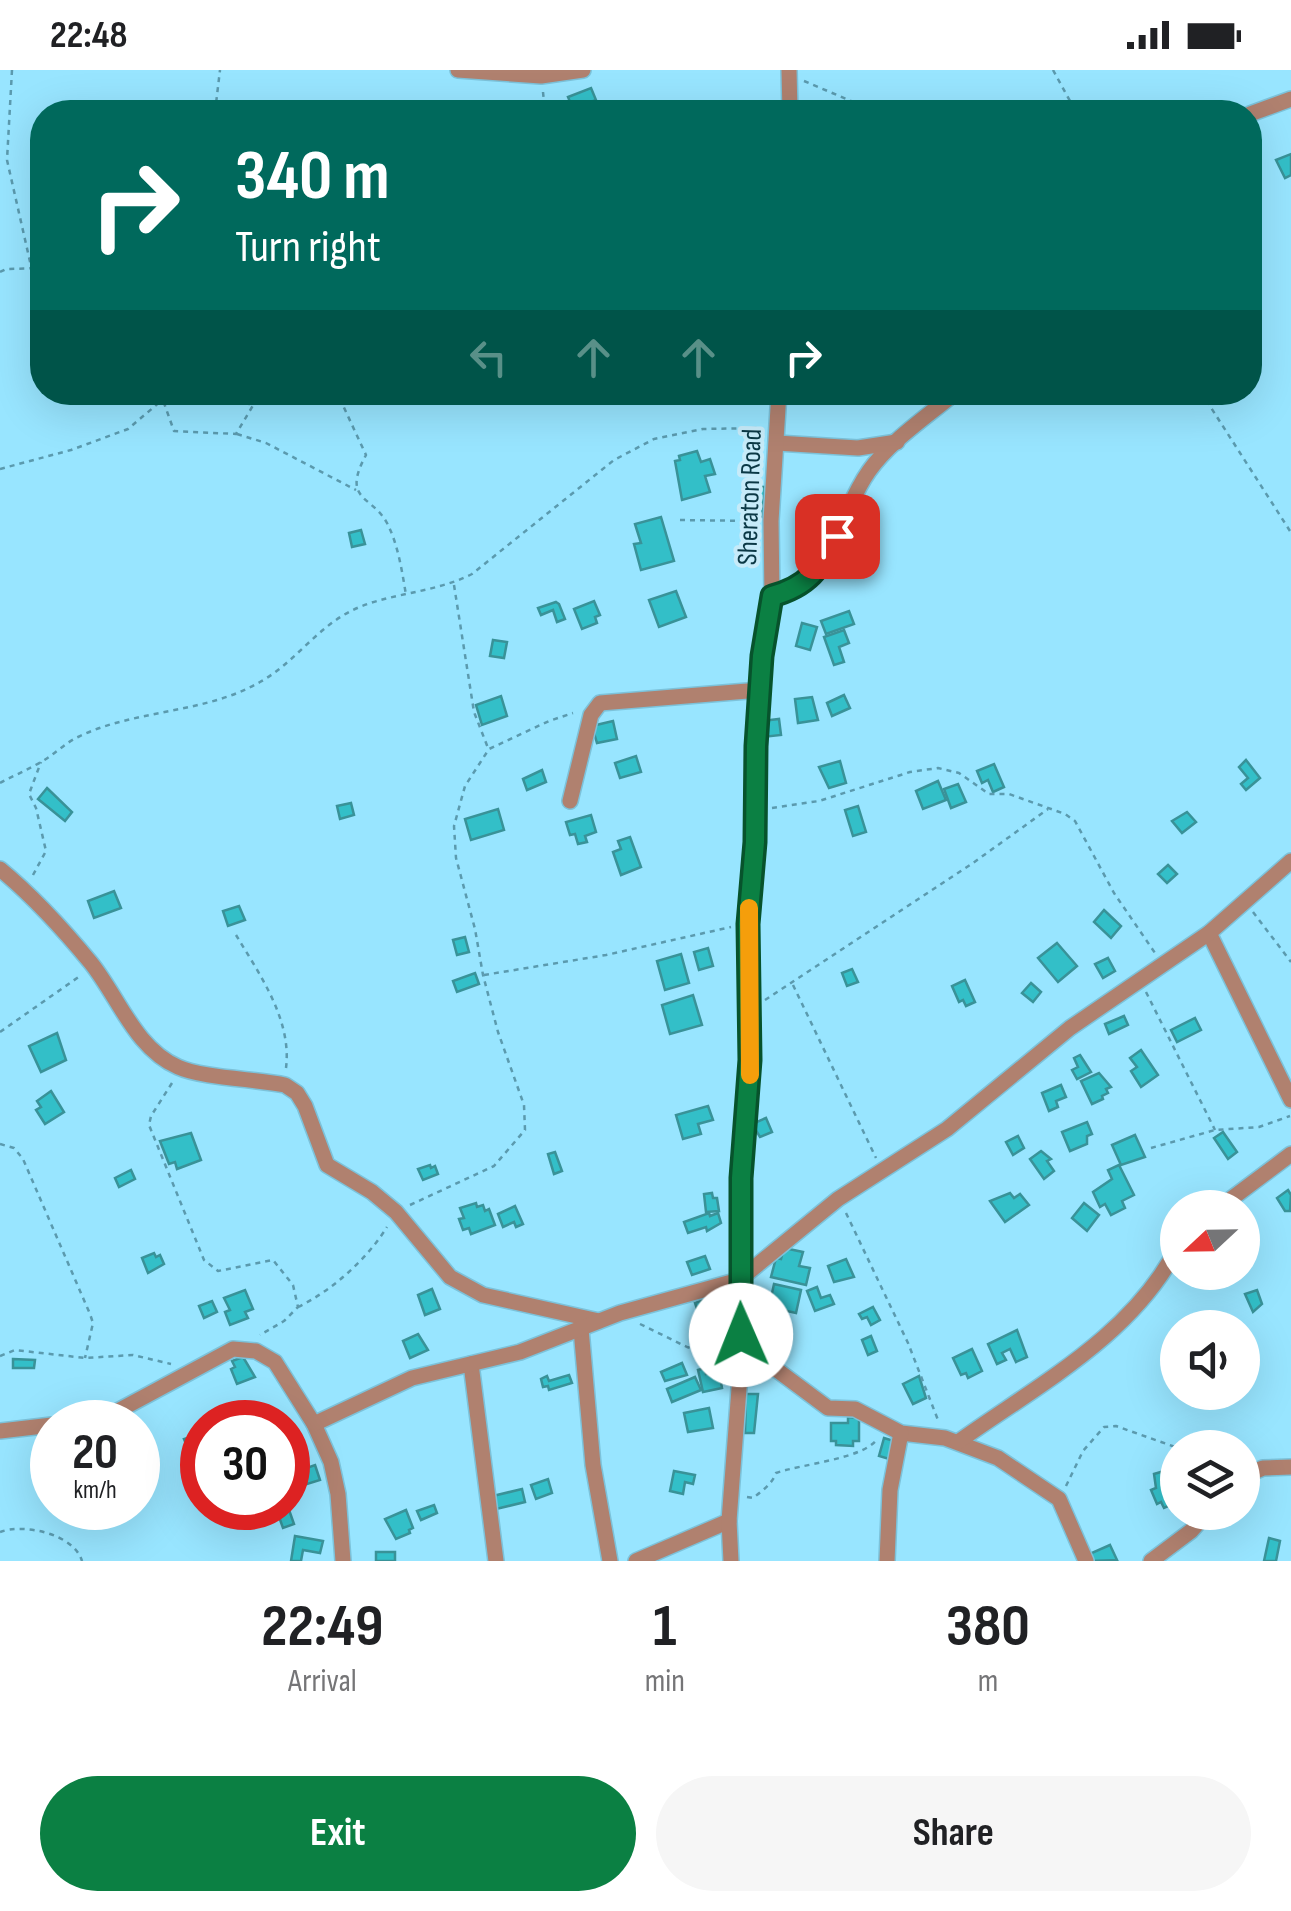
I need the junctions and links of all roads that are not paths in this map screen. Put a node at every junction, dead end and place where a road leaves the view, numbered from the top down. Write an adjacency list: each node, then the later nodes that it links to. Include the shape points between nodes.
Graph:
1 (458, 70): 2 (street, via 541,76)
2 (583, 70)
3 (789, 72): 5 (street)
4 (1291, 98): 6 (street)
5 (790, 100)
6 (1262, 109)
7 (779, 405): 9 (street, Sheraton Road)
8 (941, 405): 10 (street)
9 (777, 436): 10 (street, via 858,448); 11 (street, Sheraton Road)
10 (897, 442): 11 (street, via 870,470 822,564 804,584)
11 (772, 596): 12 (street, Sheraton Road)
12 (760, 690): 13 (street, via 611,700 594,707); 20 (street, Sheraton Road)
13 (570, 802)
14 (1291, 861): 16 (street)
15 (0, 869): 22 (street, via 94,967 158,1055 181,1069 284,1084 297,1093 327,1165 396,1212 450,1277 483,1294)
16 (1209, 932): 17 (street); 20 (street, via 1070,1028 947,1129 838,1198)
17 (1291, 1100)
18 (1291, 1154): 19 (street)
19 (1243, 1190)
20 (740, 1280): 22 (street); 24 (street, Sheraton Road)
21 (1160, 1280): 31 (street, via 1094,1345)
22 (599, 1321): 23 (street)
23 (582, 1329): 25 (street); 38 (street, via 593,1465)
24 (742, 1362): 29 (street, via 778,1370 828,1408 855,1408); 34 (street, Sheraton Road)
25 (471, 1364): 27 (street, via 412,1378); 37 (street)
26 (138, 1400): 27 (street, via 233,1349 256,1350 274,1362)
27 (314, 1424): 36 (street, via 338,1494)
28 (30, 1428): 30 (street)
29 (894, 1429): 31 (street); 41 (street)
30 (0, 1431)
31 (951, 1440): 42 (street, via 998,1458 1059,1499)
32 (1291, 1467): 33 (street)
33 (1260, 1469)
34 (730, 1521): 39 (street); 40 (street, Sheraton Road)
35 (1191, 1530): 43 (street)
36 (343, 1561)
37 (496, 1561)
38 (610, 1561)
39 (636, 1561)
40 (731, 1561)
41 (887, 1561)
42 (1086, 1561)
43 (1150, 1561)

